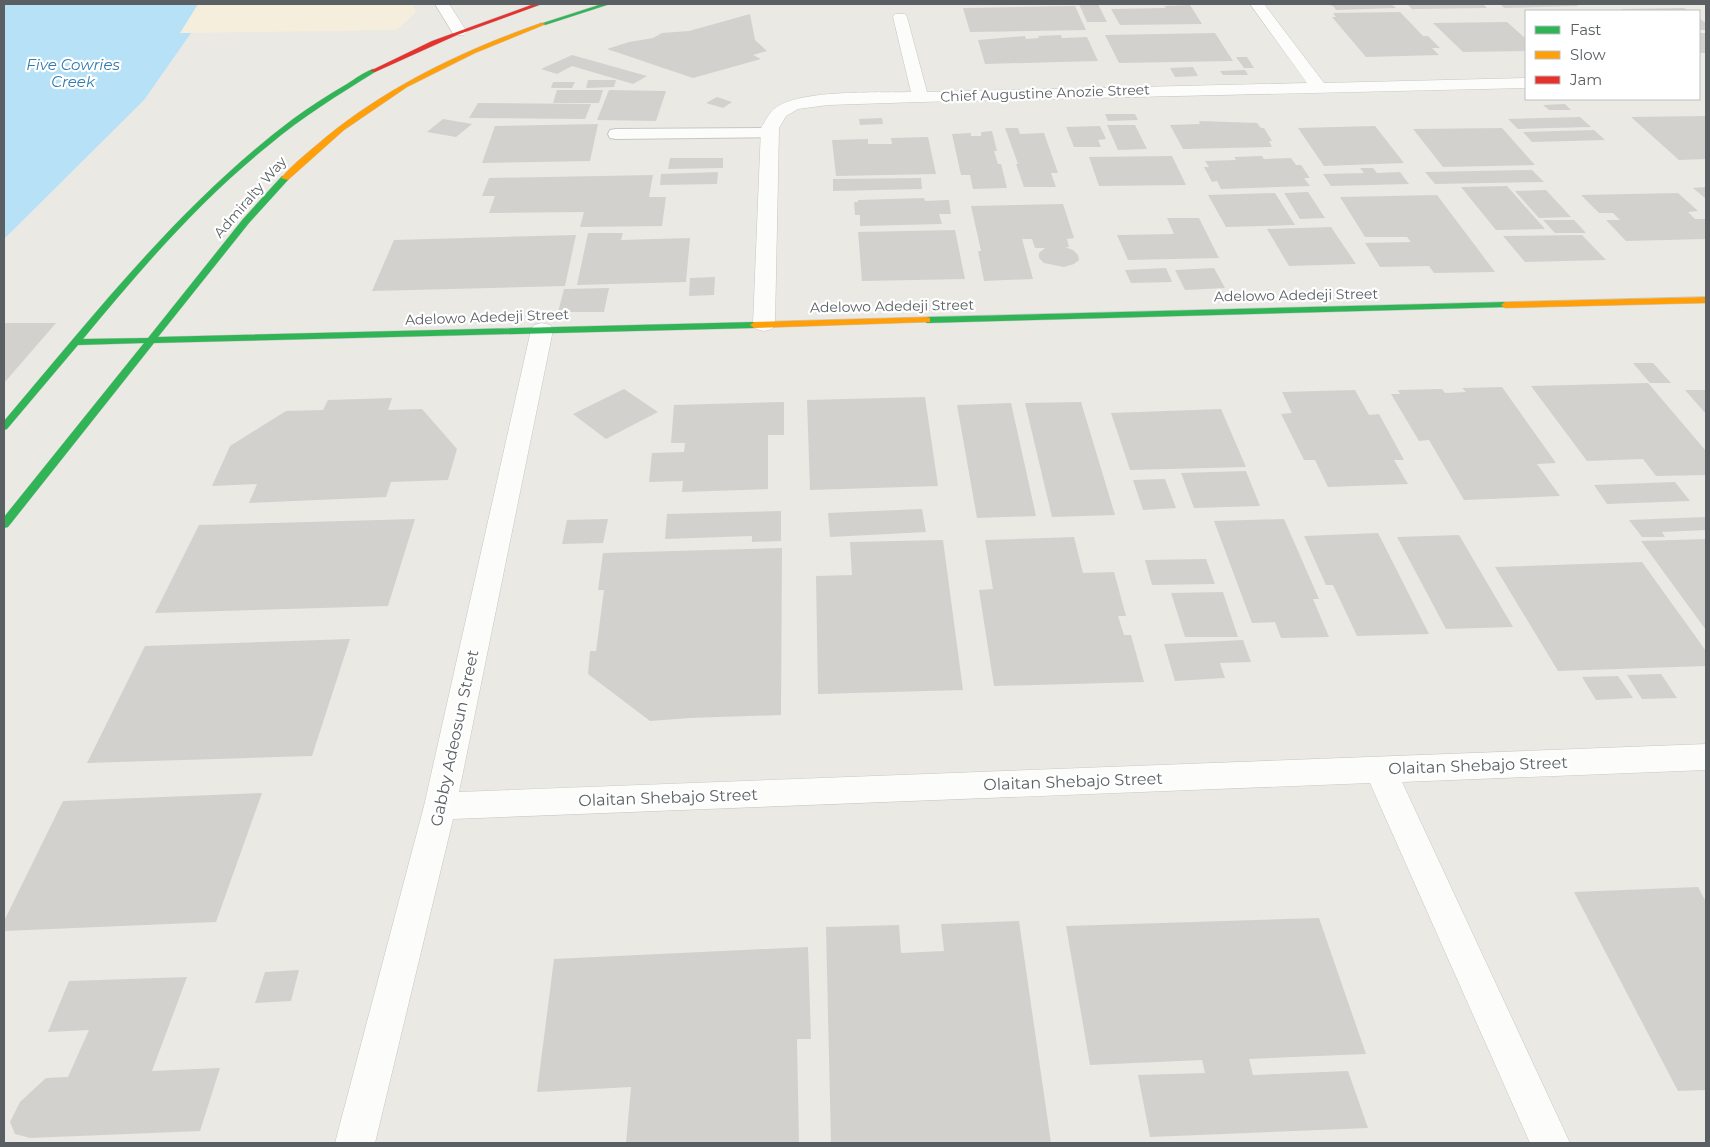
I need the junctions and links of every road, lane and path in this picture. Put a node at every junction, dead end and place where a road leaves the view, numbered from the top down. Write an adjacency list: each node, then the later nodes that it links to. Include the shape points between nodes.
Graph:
1 (442, 4): 6 (street)
2 (539, 4): 6 (main road, Admiralty Way)
3 (607, 4): 15 (main road, Admiralty Way, via 520,31 464,55 368,108 322,143 287,176 246,221)
4 (1257, 4): 8 (street)
5 (900, 17): 9 (street)
6 (459, 32): 16 (main road, Admiralty Way, via 392,60 347,85 260,146 152,254)
7 (1525, 83): 8 (street, Chief Augustine Anozie Street)
8 (1318, 86): 9 (street, Chief Augustine Anozie Street)
9 (920, 97): 10 (street, Chief Augustine Anozie Street, via 794,104 780,113)
10 (770, 133): 11 (lane); 13 (street, Chief Augustine Anozie Street)
11 (616, 134)
12 (1706, 300): 13 (main road, Adelowo Adedeji Street)
13 (764, 324): 14 (main road, Adelowo Adedeji Street)
14 (542, 330): 15 (main road, Adelowo Adedeji Street); 21 (street, Gabby Adeosun Street)
15 (152, 340): 16 (main road, Adelowo Adedeji Street); 18 (main road, Admiralty Way)
16 (78, 342): 17 (main road, Admiralty Way)
17 (4, 427)
18 (4, 524)
19 (1706, 757): 20 (street, Olaitan Shebajo Street)
20 (1380, 769): 21 (street, Olaitan Shebajo Street); 23 (street)
21 (440, 806): 22 (street, Gabby Adeosun Street)
22 (355, 1143)
23 (1550, 1143)

